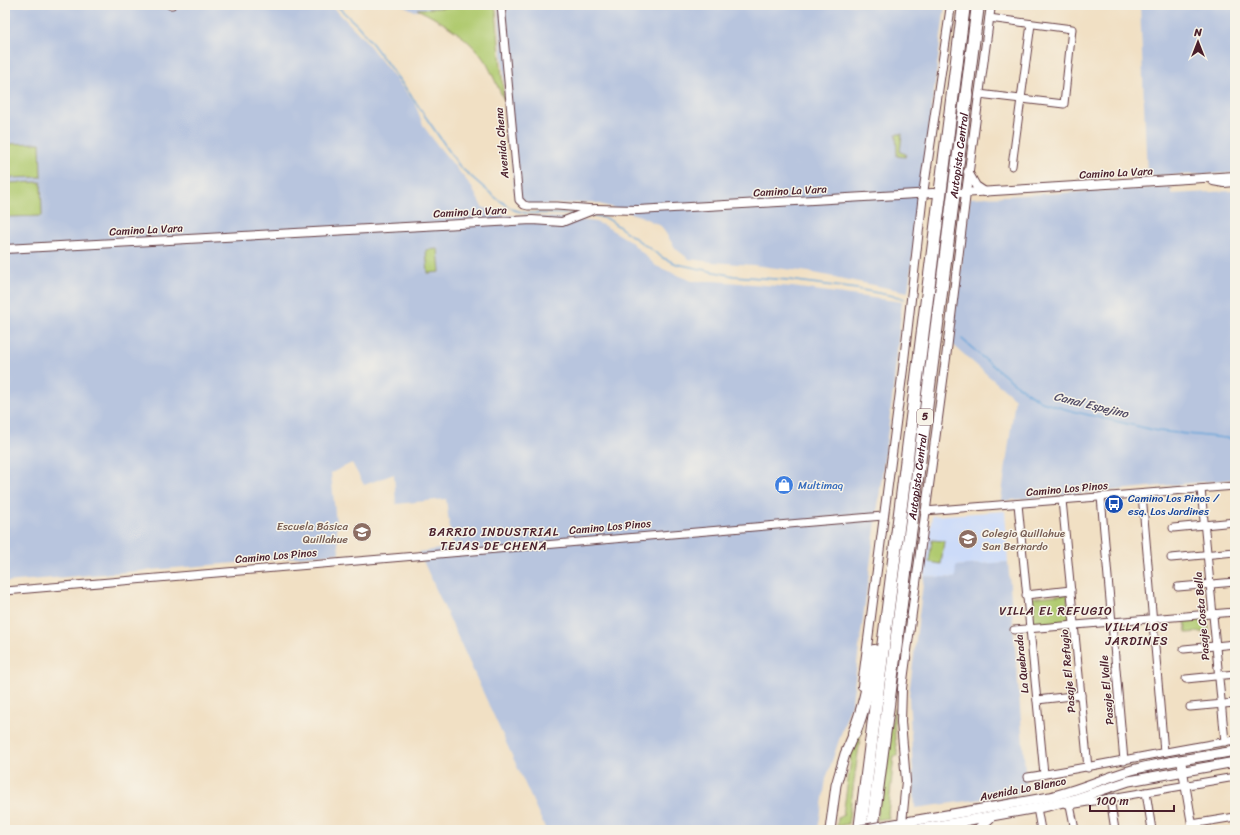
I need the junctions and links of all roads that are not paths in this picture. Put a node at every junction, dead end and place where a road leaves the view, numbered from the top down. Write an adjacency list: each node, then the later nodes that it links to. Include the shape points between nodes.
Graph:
1 (501, 5): 19 (street, Avenida Chena, via 519,200 528,206)
2 (951, 5): 17 (street)
3 (964, 5): 35 (highway, Autopista Central / 5)
4 (978, 5): 88 (highway, Autopista Central / 5)
5 (990, 5): 6 (street)
6 (989, 18): 7 (street); 8 (street)
7 (1031, 24): 9 (street); 9 (street, via 1072,29 1064,104)
8 (979, 94): 9 (street); 11 (street)
9 (1021, 99): 10 (street)
10 (1012, 166)
11 (968, 172): 15 (street, via 976,186); 16 (street)
12 (1235, 176): 13 (street, Camino La Vara)
13 (1200, 179): 14 (street, Camino La Vara); 15 (street, Camino La Vara)
14 (1235, 182)
15 (986, 192): 16 (street, Camino La Vara)
16 (964, 193): 27 (street, via 946,358)
17 (923, 194): 18 (street, Camino La Vara); 19 (street, Camino La Vara, via 638,210); 28 (street)
18 (933, 194)
19 (592, 210): 20 (street, Camino La Vara, via 562,222 509,221)
20 (5, 249)
21 (1235, 486): 22 (street, Camino Los Pinos)
22 (1200, 489): 23 (street, Camino Los Pinos); 30 (street, Pasaje Costa Bella)
23 (1142, 494): 24 (street, Camino Los Pinos); 44 (street)
24 (1101, 497): 25 (street, Camino Los Pinos); 45 (street, Pasaje El Valle)
25 (1062, 500): 26 (street, Camino Los Pinos); 39 (street, Pasaje El Refugio)
26 (1018, 504): 27 (street, Camino Los Pinos); 41 (street, La Quebrada)
27 (925, 511): 84 (street, via 901,700 906,781)
28 (883, 516): 40 (street, Camino Los Pinos); 60 (street, via 867,654)
29 (1235, 522): 30 (street)
30 (1204, 525): 31 (street); 33 (street, Pasaje Costa Bella)
31 (1173, 528)
32 (1235, 552): 33 (street)
33 (1207, 555): 34 (street); 37 (street, Pasaje Costa Bella)
34 (1171, 558)
35 (892, 572): 60 (highway, via 881,607 867,694); 87 (highway, Autopista Central / 5)
36 (1235, 582): 37 (street)
37 (1210, 584): 38 (street); 43 (street, Pasaje Costa Bella)
38 (1178, 587)
39 (1071, 590): 41 (street); 46 (street, Pasaje El Refugio)
40 (5, 591)
41 (1026, 595): 47 (street, La Quebrada)
42 (1235, 612): 43 (street)
43 (1212, 614): 44 (street); 50 (street, Pasaje Costa Bella)
44 (1152, 619): 45 (street); 65 (street)
45 (1112, 622): 46 (street); 67 (street, Pasaje El Valle)
46 (1074, 625): 47 (street); 55 (street, Pasaje El Refugio)
47 (1030, 629): 48 (street); 56 (street, La Quebrada)
48 (1014, 630)
49 (1235, 644): 50 (street)
50 (1216, 646): 51 (street); 53 (street, Pasaje Costa Bella)
51 (1184, 649)
52 (1235, 674): 53 (street)
53 (1218, 675): 54 (street); 58 (street, Pasaje Costa Bella)
54 (1186, 679)
55 (1081, 695): 56 (street); 69 (street, Pasaje El Refugio)
56 (1037, 700): 71 (street, La Quebrada)
57 (1235, 703): 58 (street)
58 (1221, 704): 59 (street); 62 (street, Pasaje Costa Bella)
59 (1190, 707)
60 (854, 733): 86 (main road, via 836,785)
61 (1235, 740): 62 (street, Avenida Lo Blanco)
62 (1225, 742): 63 (street, Avenida Lo Blanco)
63 (1179, 749): 65 (street, Avenida Lo Blanco); 66 (street)
64 (1235, 751): 66 (main road, Avenida Lo Blanco)
65 (1164, 752): 67 (street, Avenida Lo Blanco)
66 (1181, 760): 70 (street); 79 (main road, Avenida Lo Blanco, via 1131,770 1061,794)
67 (1124, 761): 69 (street, Avenida Lo Blanco)
68 (1235, 762): 70 (main road, Avenida Lo Blanco)
69 (1088, 768): 71 (street, Avenida Lo Blanco)
70 (1183, 770): 74 (street); 77 (main road, Avenida Lo Blanco, via 1124,782)
71 (1044, 774): 72 (street, Avenida Lo Blanco)
72 (1028, 777)
73 (1235, 777): 74 (street, Avenida Lo Blanco)
74 (1186, 786): 75 (street, Avenida Lo Blanco); 85 (street)
75 (1146, 792): 76 (street, Avenida Lo Blanco); 95 (street)
76 (1110, 798): 77 (street, Avenida Lo Blanco); 94 (street)
77 (1066, 804): 78 (main road, Avenida Lo Blanco); 93 (street)
78 (1037, 808): 80 (main road, Avenida Lo Blanco); 92 (street)
79 (953, 814): 83 (main road, via 959,818); 84 (main road, Avenida Lo Blanco)
80 (993, 816): 83 (main road, Avenida Lo Blanco); 91 (main road)
81 (1235, 817): 85 (street)
82 (941, 825): 83 (main road, Avenida Lo Blanco); 89 (main road, Avenida Lo Blanco); 90 (main road)
83 (963, 826)
84 (902, 827): 87 (main road, Avenida Lo Blanco, bridge, via 889,825)
85 (1192, 827)
86 (830, 830)
87 (860, 830)
88 (872, 830)
89 (914, 830)
90 (956, 830)
91 (976, 830)
92 (1041, 830)
93 (1075, 830)
94 (1115, 830)
95 (1152, 830)

